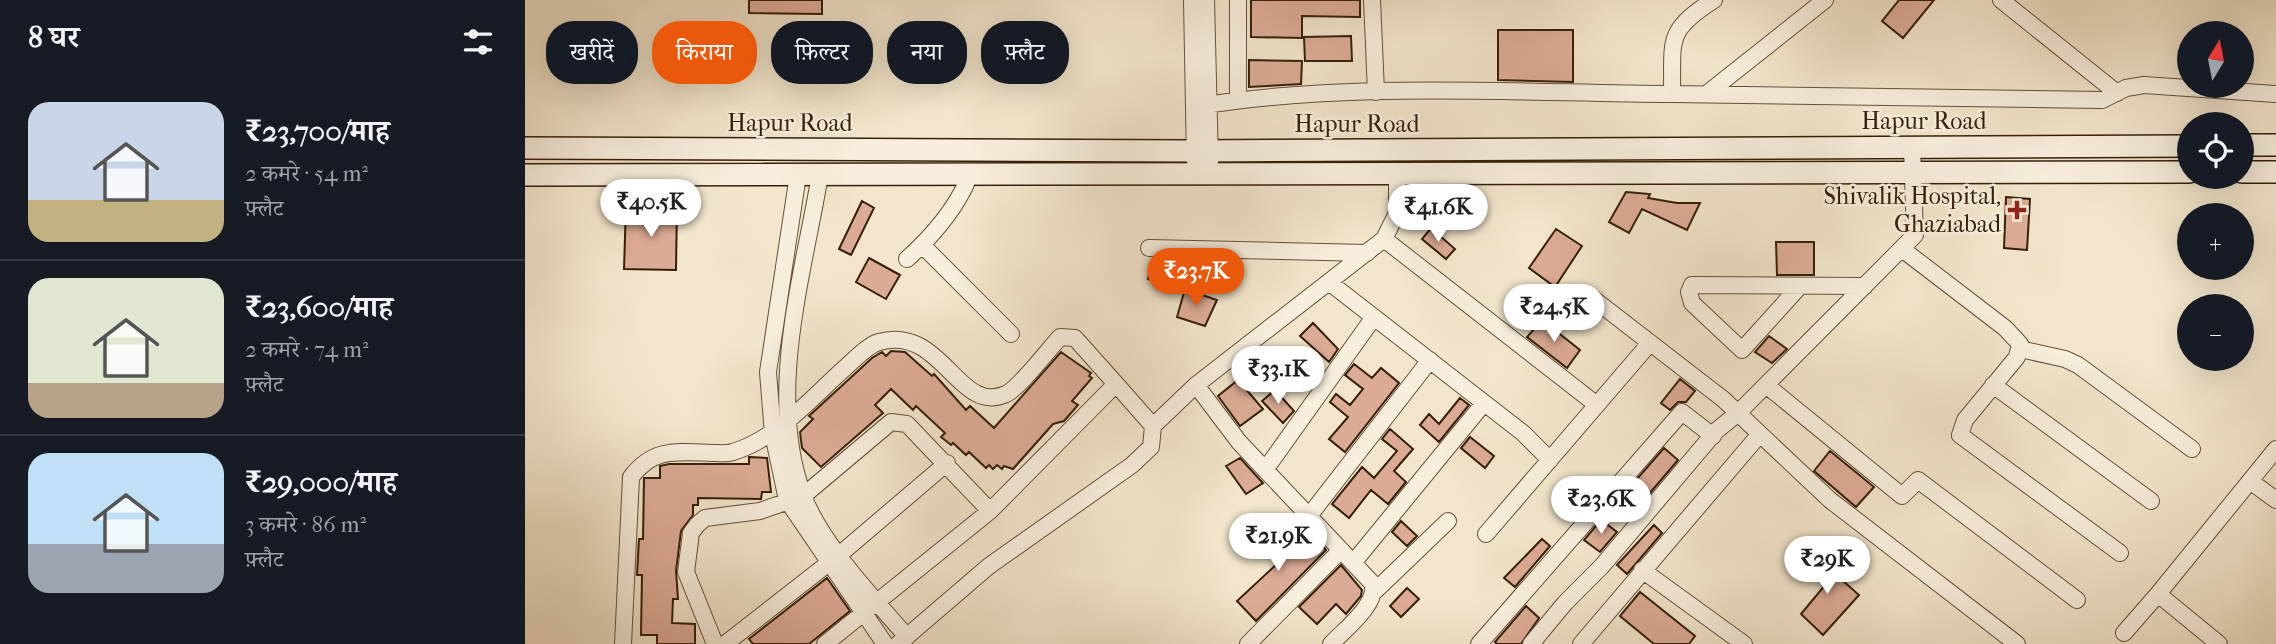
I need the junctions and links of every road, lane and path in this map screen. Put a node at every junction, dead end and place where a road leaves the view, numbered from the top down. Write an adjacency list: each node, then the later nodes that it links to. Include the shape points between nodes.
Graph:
1 (1192, 0): 14 (street)
2 (1206, 0): 14 (street)
3 (1238, 0): 13 (street)
4 (1372, 0): 8 (street)
5 (1714, 0): 11 (street, via 1686,18 1677,30)
6 (1825, 0): 9 (street)
7 (2001, 0): 10 (street)
8 (1376, 92): 11 (street); 13 (street)
9 (1709, 92): 10 (street, via 2102,100); 11 (street)
10 (2117, 93): 12 (street, via 2148,85)
11 (1672, 94)
12 (2276, 94)
13 (1238, 100): 14 (street)
14 (1201, 106): 20 (street)
15 (2254, 145): 16 (main road)
16 (2276, 145)
17 (2177, 146): 18 (main road, Hapur Road)
18 (1912, 147): 20 (main road, Hapur Road); 21 (street)
19 (525, 148): 20 (main road, Hapur Road)
20 (1202, 151): 29 (street)
21 (1913, 172): 22 (main road, Hapur Road); 30 (main road, Hapur Road); 34 (street, via 1915,235)
22 (2177, 172)
23 (2254, 172): 24 (main road)
24 (2276, 172)
25 (820, 174): 26 (main road, Hapur Road); 28 (main road, Hapur Road); 38 (street)
26 (963, 174): 29 (main road, Hapur Road); 32 (street, via 966,184 961,194)
27 (525, 175): 28 (main road, Hapur Road)
28 (797, 175): 37 (street)
29 (1203, 175): 30 (main road, Hapur Road)
30 (1397, 175): 31 (street, via 1397,213)
31 (1384, 239): 35 (street); 53 (street)
32 (922, 246): 36 (street); 44 (street)
33 (1149, 248): 35 (street)
34 (1902, 249): 41 (street); 46 (street, via 2005,328)
35 (1367, 253): 39 (street)
36 (907, 260)
37 (783, 270): 38 (street); 57 (street, via 768,372)
38 (803, 273): 55 (street, via 785,377)
39 (1330, 283): 43 (street); 49 (street)
40 (1800, 286): 40 (street, via 1742,350 1692,303 1689,292 1692,285); 41 (street)
41 (1865, 286): 50 (street)
42 (1591, 297): 45 (street)
43 (1374, 317): 47 (street); 64 (street)
44 (1011, 334)
45 (1650, 343): 53 (street); 54 (street)
46 (2020, 349): 51 (street); 60 (street, via 2078,365)
47 (1430, 360): 52 (street); 70 (street)
48 (1116, 384): 55 (street, via 1075,338 1068,336 1060,337 1007,394 976,396 929,350 903,338 877,342); 56 (street); 69 (street)
49 (1196, 385): 56 (street); 64 (street)
50 (1766, 385): 54 (street); 80 (street, via 1902,496 1918,480)
51 (1993, 386): 68 (street); 74 (street, via 1965,420 1960,435)
52 (1484, 403): 62 (street); 76 (street)
53 (1597, 405): 62 (street)
54 (1738, 413): 58 (street); 59 (street)
55 (788, 418): 57 (street); 66 (street)
56 (1153, 426): 84 (street, via 1151,447 1132,465 989,566)
57 (773, 434): 66 (street); 85 (street, via 731,453 657,455 643,462 631,477)
58 (1760, 434): 77 (street); 96 (street, via 1830,500)
59 (1713, 436): 92 (street, via 1682,412); 93 (street)
60 (2192, 449)
61 (2276, 449): 65 (street)
62 (1550, 460): 72 (street)
63 (947, 463): 66 (street, via 907,424 891,422); 69 (street); 75 (street)
64 (1265, 470): 70 (street)
65 (2251, 481): 67 (street); 79 (street)
66 (795, 498): 75 (street); 86 (street, via 760,511 705,518 691,534 685,572)
67 (2276, 500)
68 (2151, 501)
69 (990, 511): 81 (street)
70 (1309, 516): 73 (street)
71 (1448, 521): 78 (street)
72 (1486, 534)
73 (1341, 550): 76 (street); 90 (street)
74 (2120, 553)
75 (833, 559): 81 (street); 82 (street); 87 (street)
76 (1353, 563): 78 (street, via 1373,584)
77 (1643, 570): 94 (street); 95 (street)
78 (1374, 592): 91 (street)
79 (2158, 594): 83 (street); 97 (street)
80 (2077, 600)
81 (877, 602): 82 (street); 84 (street)
82 (863, 614): 88 (street); 89 (street)
83 (2124, 633)
84 (902, 640)
85 (623, 644)
86 (715, 644)
87 (725, 644)
88 (825, 644)
89 (885, 644)
90 (1248, 644)
91 (1331, 644)
92 (1479, 644)
93 (1531, 644)
94 (1581, 644)
95 (1744, 644)
96 (2017, 644)
97 (2219, 644)

